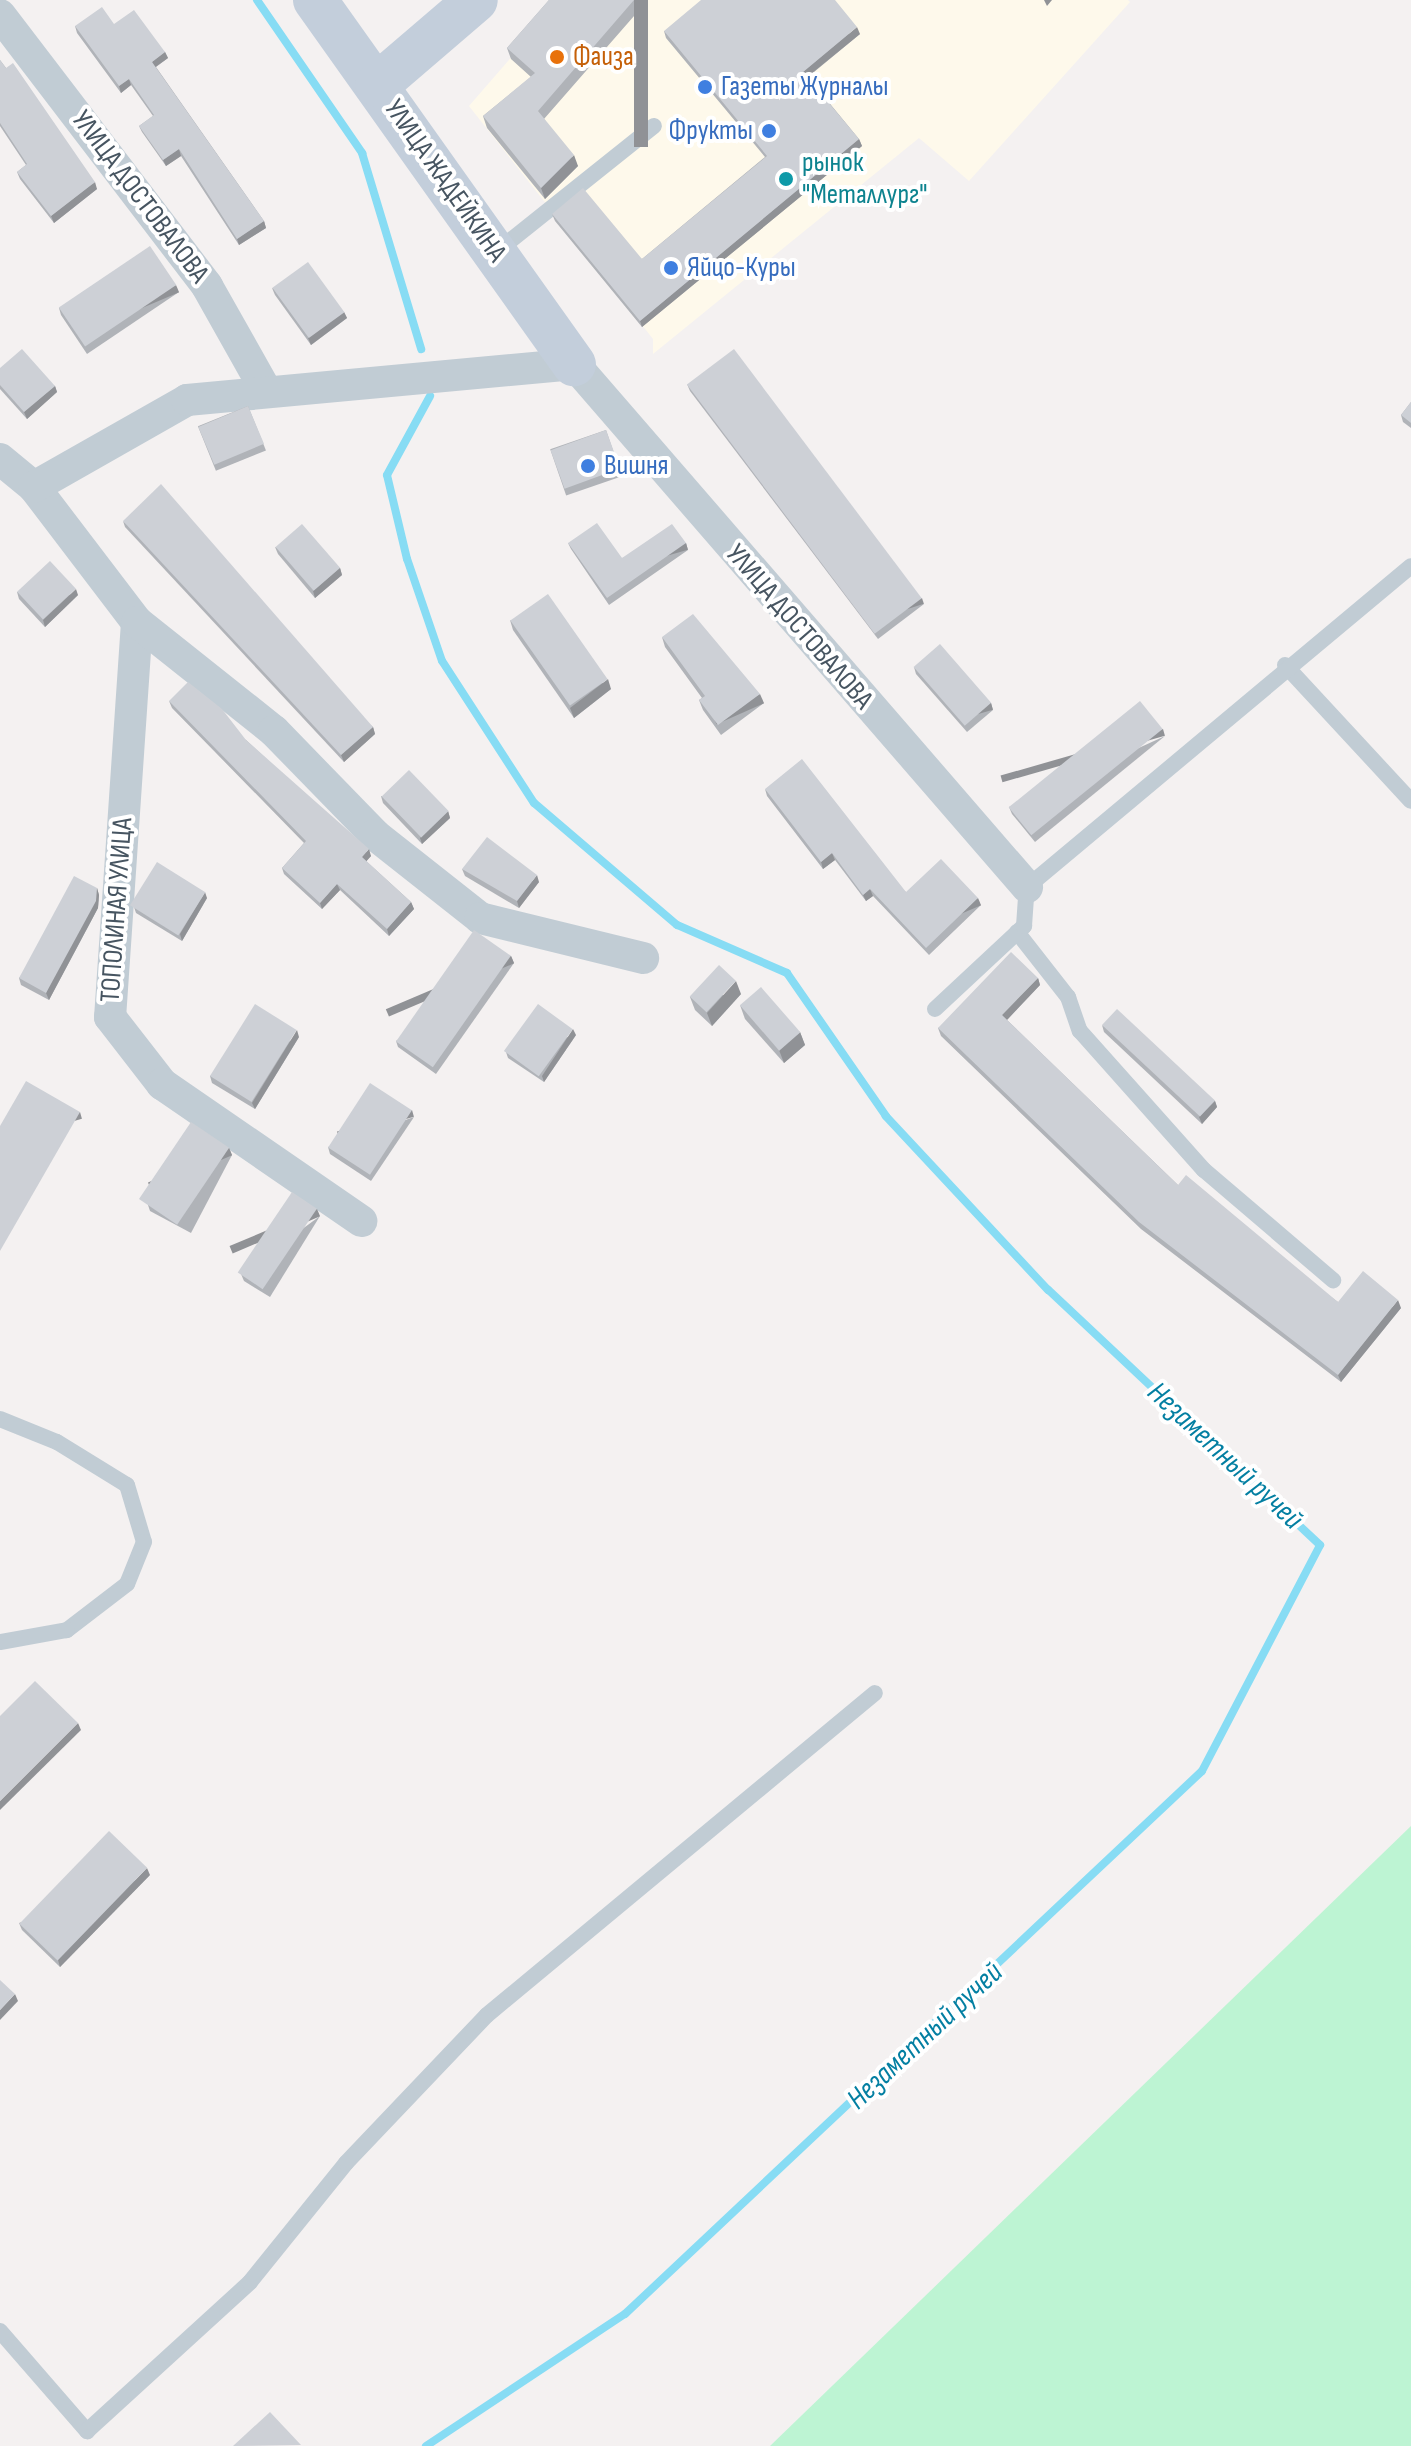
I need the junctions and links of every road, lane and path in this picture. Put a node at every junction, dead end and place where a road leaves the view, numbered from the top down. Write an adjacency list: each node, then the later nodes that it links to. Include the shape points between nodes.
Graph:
1 (315, 0): 4 (street, УЛИЦА ЖАДЕЙКИНА)
2 (476, 0): 4 (street)
3 (0, 15): 8 (street, УЛИЦА ДОСТОВАЛОВА, via 207,286)
4 (377, 85): 6 (street, УЛИЦА ЖАДЕЙКИНА)
5 (654, 126): 6 (lane)
6 (495, 252): 7 (street, УЛИЦА ЖАДЕЙКИНА)
7 (574, 364): 8 (street, via 399,385); 15 (street, УЛИЦА ДОСТОВАЛОВА)
8 (265, 389): 10 (street, via 187,400)
9 (0, 459): 10 (street)
10 (34, 487): 12 (street)
11 (1411, 566): 13 (lane)
12 (137, 622): 17 (street, via 274,731 375,835 480,918); 19 (street, ТОПОЛИНАЯ УЛИЦА, via 110,1017 162,1084)
13 (1285, 665): 14 (lane); 15 (lane)
14 (1411, 801)
15 (1027, 887): 16 (lane)
16 (1017, 932): 18 (lane); 20 (lane, via 1068,997 1080,1031 1204,1170)
17 (643, 958)
18 (935, 1009)
19 (361, 1221)
20 (1333, 1280)
21 (0, 1419): 22 (lane, via 57,1442 127,1485 144,1542 127,1584 67,1630)
22 (0, 1642)
23 (875, 1693): 24 (lane, via 487,2015 346,2163 250,2282 87,2431)
24 (0, 2331)

